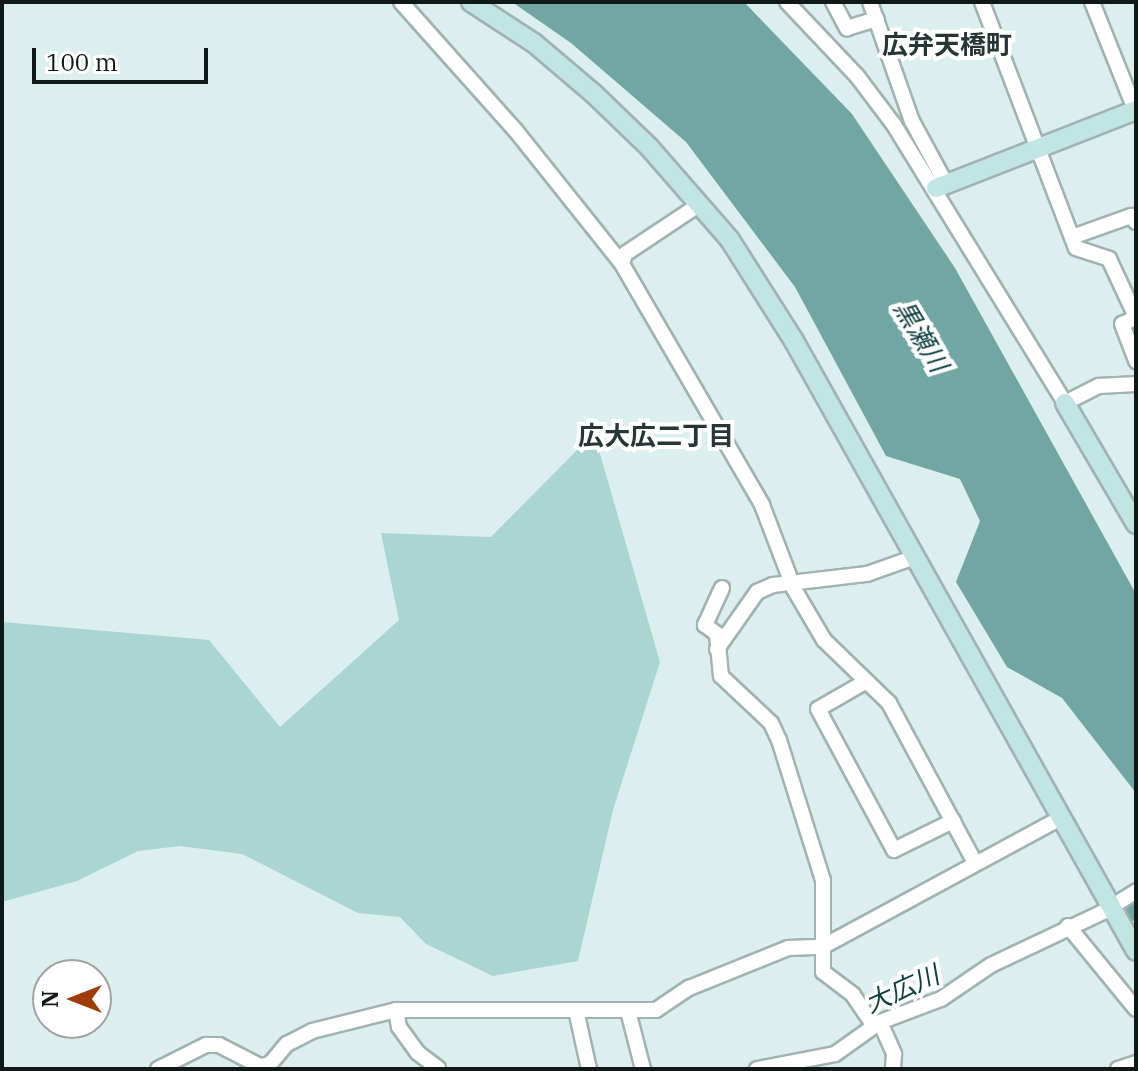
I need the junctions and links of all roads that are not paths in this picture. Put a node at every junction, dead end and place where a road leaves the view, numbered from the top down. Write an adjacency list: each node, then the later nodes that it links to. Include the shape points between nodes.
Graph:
1 (401, 2): 15 (street, via 516,131)
2 (471, 2): 12 (street, via 534,43 594,94)
3 (787, 2): 11 (street, via 857,76)
4 (833, 2): 8 (street, via 847,28)
5 (870, 2): 8 (street)
6 (982, 2): 10 (street)
7 (1092, 2): 9 (street)
8 (877, 19): 11 (street)
9 (1136, 110): 10 (street)
10 (1040, 146): 11 (street); 14 (street)
11 (940, 185): 19 (street)
12 (700, 204): 15 (street, via 625,254); 21 (street, via 730,240 794,341)
13 (1136, 222): 14 (street, via 1131,216)
14 (1072, 237): 16 (street, via 1076,248 1109,259)
15 (622, 264): 22 (street, via 762,505)
16 (1135, 317): 17 (street, via 1122,324)
17 (1136, 361)
18 (1136, 384): 19 (street, via 1099,386)
19 (1065, 403): 20 (street)
20 (1136, 524)
21 (915, 557): 22 (street, via 867,574); 26 (street)
22 (792, 580): 24 (street, via 757,592); 25 (street, via 833,655)
23 (722, 588): 24 (street, via 705,625 717,634)
24 (717, 649): 32 (street, via 721,676 771,723 779,740 823,880)
25 (865, 682): 27 (street, via 898,718); 27 (street, via 818,709 894,850)
26 (1061, 818): 28 (street); 30 (street)
27 (953, 821): 28 (street)
28 (975, 863): 32 (street)
29 (1136, 891): 30 (street)
30 (1114, 903): 31 (street); 33 (street)
31 (1068, 926): 34 (street); 38 (street, via 991,965 941,999)
32 (822, 947): 37 (street, via 788,948 689,988 656,1010); 38 (street, via 823,972 853,995)
33 (1136, 951)
34 (1136, 1009)
35 (396, 1010): 36 (street); 40 (street, via 312,1031 287,1044 270,1064 260,1066 219,1045 206,1045); 41 (street, via 399,1027 418,1053)
36 (576, 1010): 37 (street); 42 (street)
37 (628, 1011): 43 (street)
38 (877, 1024): 44 (street, via 829,1057 792,1058); 45 (street, via 894,1054)
39 (1136, 1063): 46 (street)
40 (158, 1069)
41 (439, 1069)
42 (589, 1069)
43 (643, 1069)
44 (757, 1069)
45 (893, 1069)
46 (1118, 1069)

